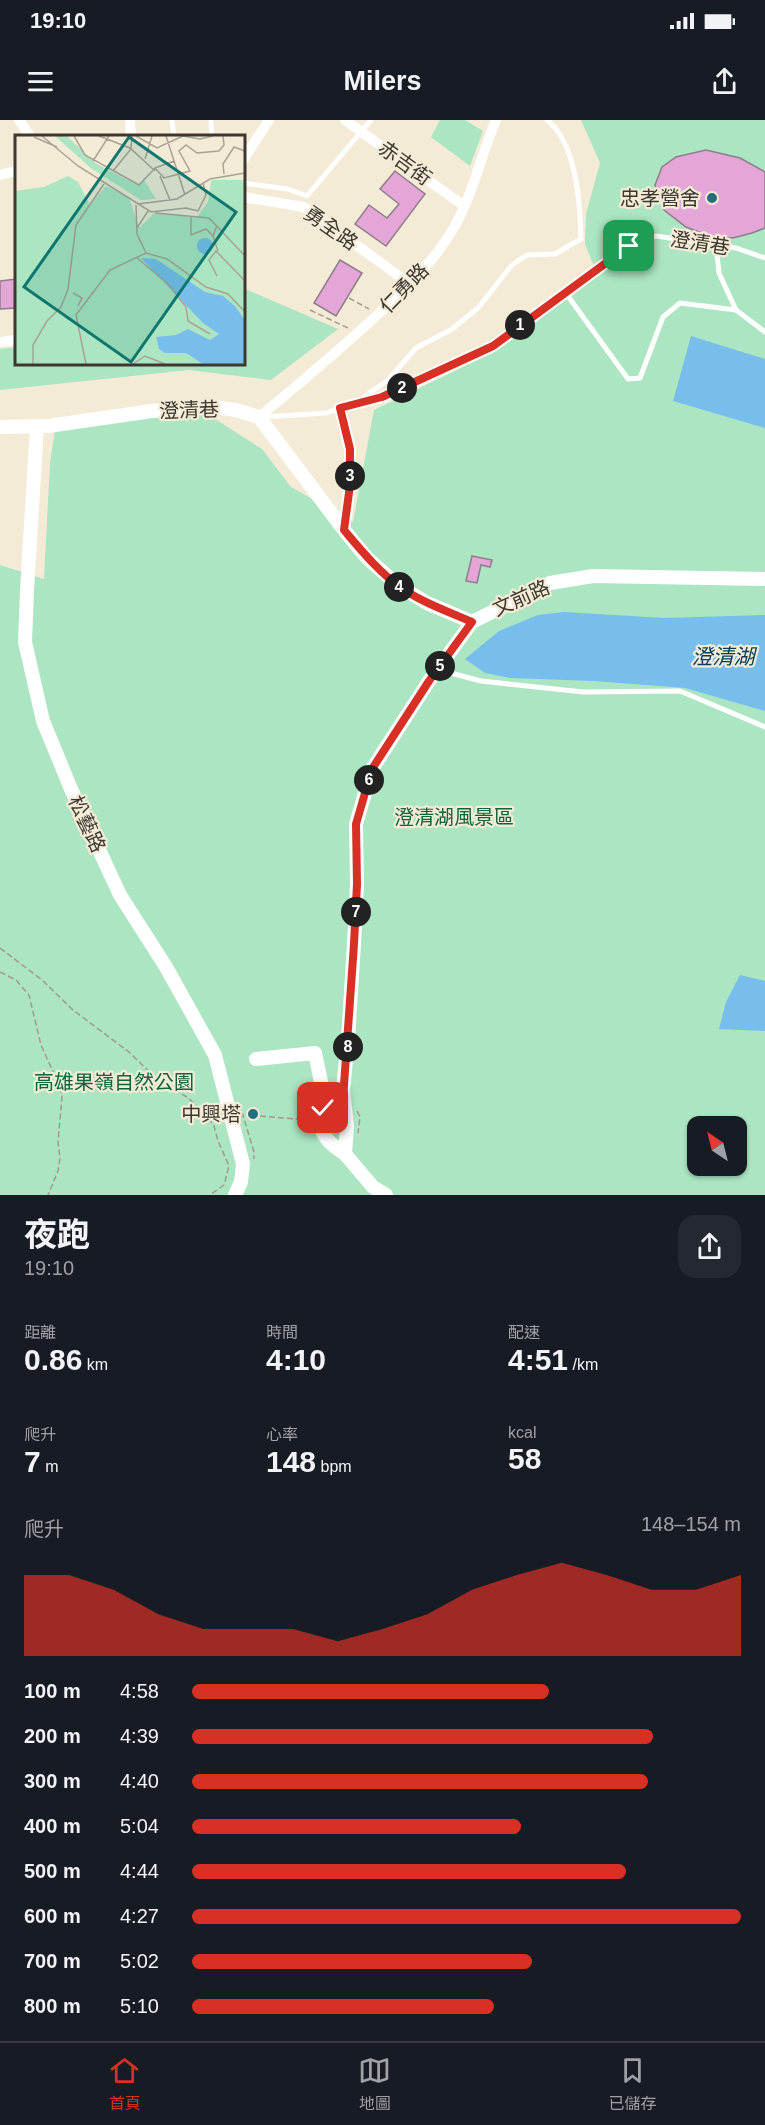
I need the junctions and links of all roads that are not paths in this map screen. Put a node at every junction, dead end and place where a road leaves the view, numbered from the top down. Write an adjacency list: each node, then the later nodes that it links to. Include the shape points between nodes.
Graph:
1 (19, 120): 11 (street)
2 (130, 120): 12 (street)
3 (172, 120): 13 (lane)
4 (269, 120): 15 (street)
5 (345, 120): 10 (street, 赤吉街)
6 (371, 120): 10 (lane)
7 (496, 120): 20 (street, 仁勇路)
8 (547, 120): 29 (lane, 澄清巷, via 563,138 573,166 581,239 555,254 527,255 512,265 478,308 452,329 416,348 388,380)
9 (211, 123): 14 (lane)
10 (361, 131): 18 (lane, via 308,196); 20 (street, 赤吉街)
11 (29, 135)
12 (131, 135)
13 (174, 135)
14 (212, 135)
15 (244, 158)
16 (15, 171): 17 (street)
17 (0, 175)
18 (244, 183)
19 (244, 197): 23 (street, 勇全路, via 304,207)
20 (464, 206): 23 (street, 仁勇路, via 437,254)
21 (716, 246): 22 (lane, 澄清巷); 24 (lane, 澄清巷, via 656,236 629,246); 25 (lane, via 719,273)
22 (765, 258)
23 (410, 284): 31 (street, 仁勇路, via 355,337)
24 (565, 292): 25 (lane, via 628,379 640,378 663,317 680,303); 29 (lane, 澄清巷, via 493,346 382,397)
25 (736, 310): 26 (lane)
26 (765, 332)
27 (15, 340): 28 (street)
28 (0, 342)
29 (357, 402): 30 (lane, 澄清巷)
30 (340, 408): 31 (lane, 澄清巷, via 326,413); 34 (lane, via 350,449)
31 (259, 417): 32 (street, 澄清巷, via 213,407); 34 (street, 文前路)
32 (37, 426): 33 (street, 澄清巷); 43 (street, 松藝路, via 26,642 43,722 120,895 215,1054 243,1164)
33 (0, 427)
34 (344, 530): 36 (street, 文前路, via 367,558 399,586)
35 (765, 579): 36 (street, 文前路, via 593,576 550,583)
36 (472, 622): 37 (street)
37 (437, 669): 38 (lane, via 481,681 583,692 680,691); 40 (street, via 372,769 356,824 357,884)
38 (765, 727)
39 (256, 1059): 41 (street, via 315,1053)
40 (343, 1099): 41 (street); 42 (street, via 347,1126)
41 (325, 1101): 42 (street, via 321,1101 321,1128 326,1138)
42 (345, 1154): 44 (street, via 373,1187)
43 (235, 1195)
44 (386, 1195)

